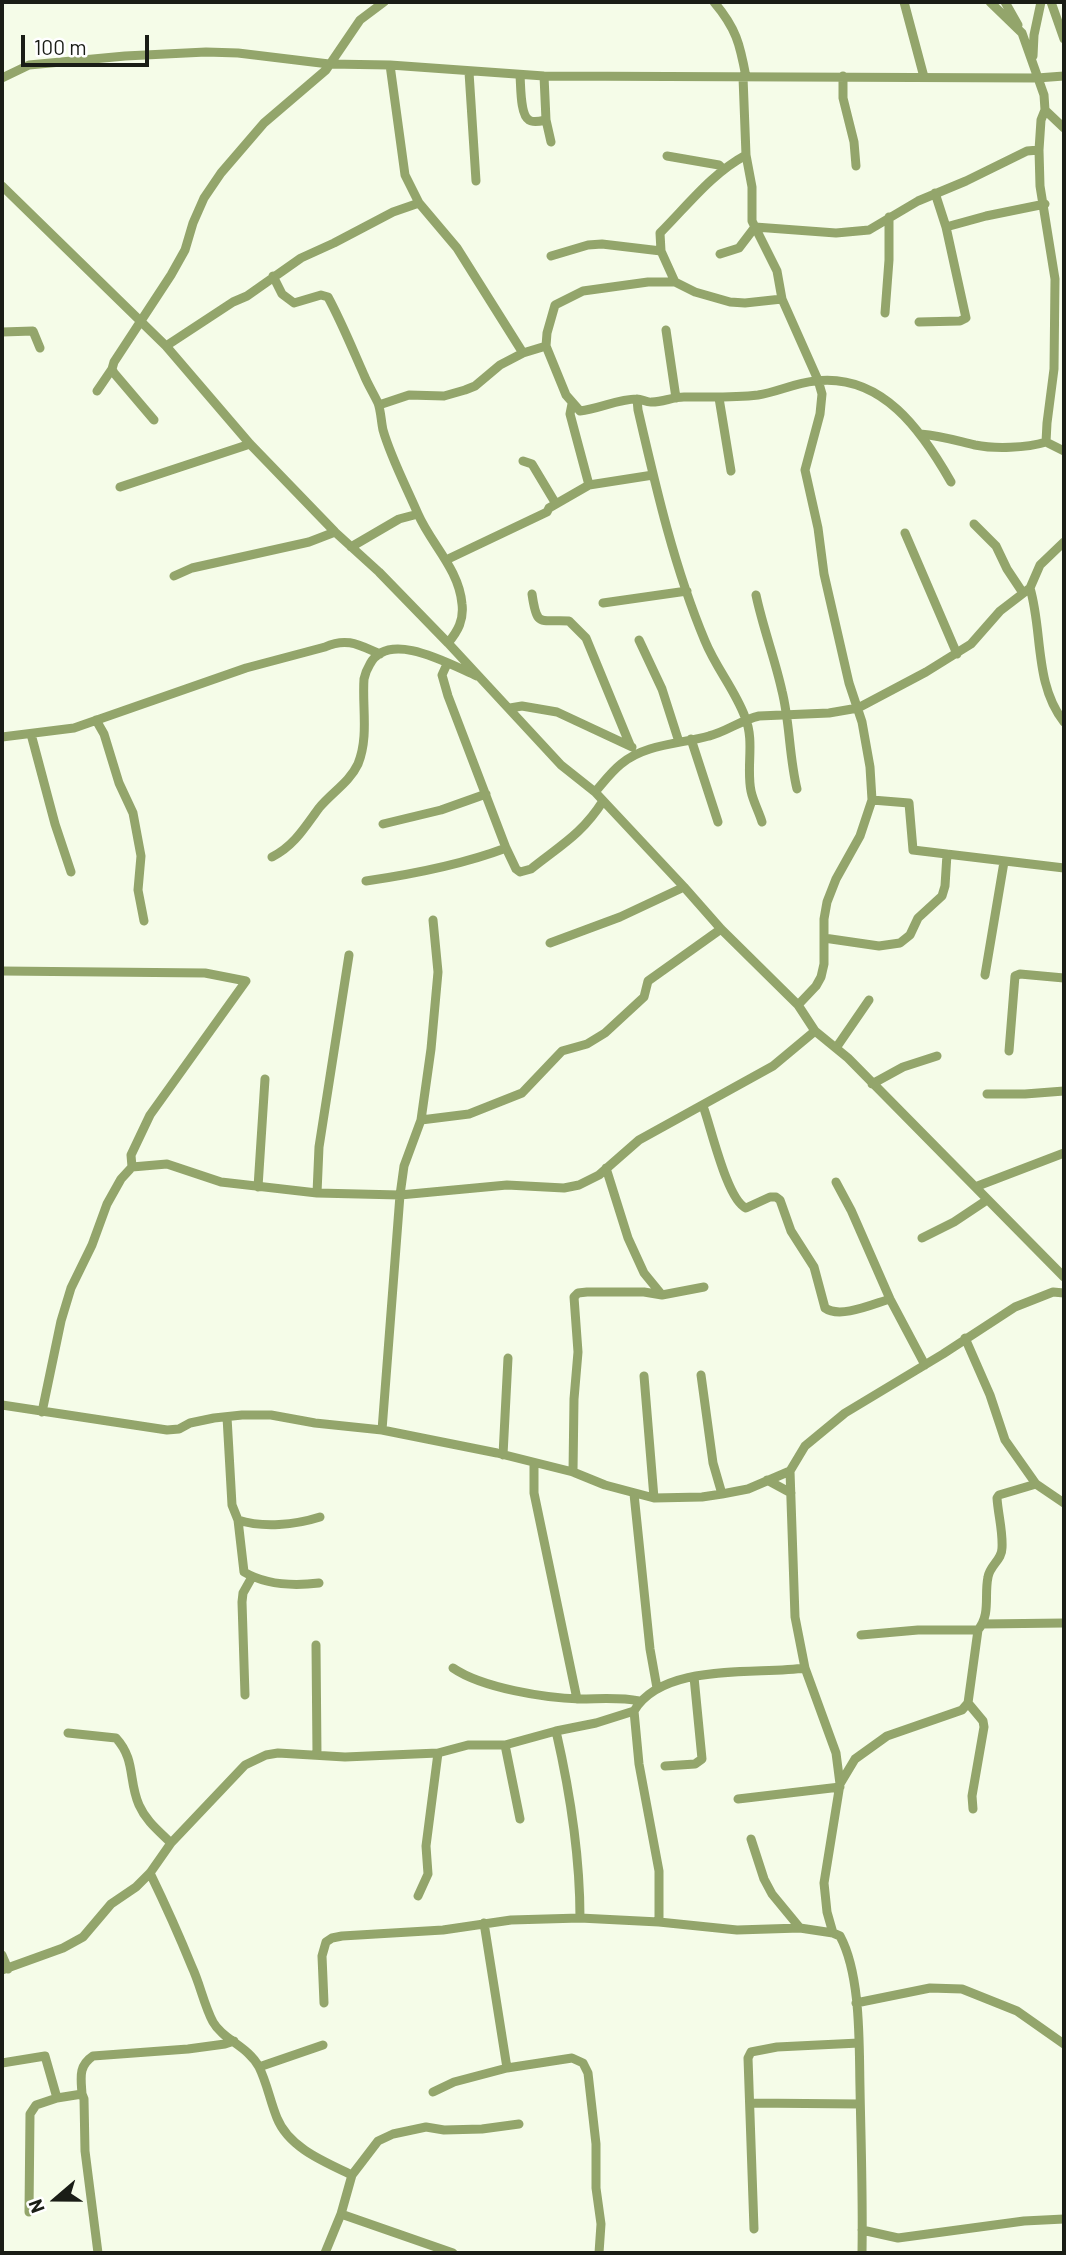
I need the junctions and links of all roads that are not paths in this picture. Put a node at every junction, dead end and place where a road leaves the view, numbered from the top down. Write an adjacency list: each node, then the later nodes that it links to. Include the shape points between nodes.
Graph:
1 (384, 2): 11 (street, via 360,20)
2 (714, 2): 18 (street, via 735,31)
3 (904, 2): 19 (street)
4 (990, 2): 8 (street)
5 (1005, 2): 8 (street)
6 (1041, 2): 10 (street)
7 (1051, 2): 9 (street)
8 (1022, 33): 10 (street)
9 (1064, 39)
10 (1032, 61): 21 (street)
11 (329, 64): 12 (street); 20 (street, via 206,52 29,65); 46 (street, via 264,123 221,173 204,198 185,250)
12 (390, 65): 13 (street); 34 (street, via 405,174)
13 (469, 72): 14 (street); 31 (street)
14 (520, 76): 15 (street); 23 (street, via 523,113 532,121)
15 (544, 76): 18 (street); 23 (street)
16 (843, 76): 18 (street); 19 (street); 29 (street)
17 (1064, 76): 21 (street)
18 (745, 77): 27 (street)
19 (924, 77): 21 (street)
20 (2, 78)
21 (1037, 78): 22 (street)
22 (1045, 110): 24 (street); 26 (street)
23 (546, 120): 25 (street)
24 (1064, 128)
25 (551, 142)
26 (1039, 150): 33 (street, via 1027,151); 35 (street)
27 (747, 155): 30 (street); 37 (street)
28 (667, 156): 30 (street)
29 (856, 166)
30 (723, 169): 39 (street, via 660,233)
31 (476, 181)
32 (2, 186): 46 (street)
33 (935, 193): 36 (street); 38 (street)
34 (419, 202): 42 (street); 53 (street, via 457,247)
35 (1045, 204): 38 (street); 64 (street, via 1055,279 1054,369)
36 (889, 217): 37 (street, via 876,228 856,233); 45 (street)
37 (755, 227): 40 (street, via 739,248); 44 (street, via 777,271)
38 (946, 227): 47 (street, via 966,318)
39 (661, 251): 41 (street, via 602,244); 43 (street)
40 (720, 254)
41 (551, 256)
42 (273, 276): 50 (street); 61 (street, via 282,294 294,303 328,297)
43 (675, 282): 44 (street, via 730,302); 51 (street, via 596,288 561,301 551,315)
44 (782, 299): 55 (street)
45 (885, 313)
46 (140, 322): 50 (street); 54 (street)
47 (919, 322)
48 (666, 330): 57 (street)
49 (2, 332): 52 (street, via 33,331)
50 (166, 345): 65 (street)
51 (546, 346): 53 (street); 60 (street)
52 (40, 348)
53 (523, 353): 61 (street, via 465,390 444,396 409,395)
54 (112, 369): 56 (street); 62 (street)
55 (818, 380): 58 (street, via 760,395); 63 (street, via 846,382 877,393); 94 (street, via 820,414 805,470 827,587)
56 (97, 391)
57 (676, 398): 58 (street); 59 (street, via 650,403)
58 (719, 398): 68 (street)
59 (637, 399): 60 (street, via 580,411); 69 (street)
60 (572, 404): 71 (street, via 570,414)
61 (379, 405): 74 (street, via 388,445)
62 (153, 420)
63 (920, 434): 64 (street, via 978,446); 70 (street)
64 (1046, 442): 66 (street)
65 (250, 444): 72 (street); 76 (street)
66 (1064, 451)
67 (523, 461): 73 (street, via 532,464)
68 (731, 471)
69 (653, 475): 71 (street); 83 (street)
70 (951, 482)
71 (589, 485): 73 (street)
72 (120, 487)
73 (556, 504): 80 (street, via 517,528)
74 (418, 514): 79 (street, via 398,519); 80 (street)
75 (974, 524): 82 (street)
76 (335, 532): 79 (street); 81 (street)
77 (905, 533): 90 (street)
78 (1064, 542): 82 (street, via 1040,565)
79 (351, 547): 88 (street)
80 (446, 560): 88 (street, via 462,604 458,630)
81 (174, 576)
82 (1027, 590): 90 (street); 98 (street, via 1034,605 1043,678)
83 (687, 591): 86 (street); 96 (street, via 712,657)
84 (532, 594): 103 (street, via 538,618 569,621 586,638)
85 (756, 595): 95 (street)
86 (603, 603)
87 (639, 640): 102 (street, via 662,689)
88 (449, 643): 92 (street)
89 (380, 654): 91 (street, via 401,648); 97 (street, via 357,644 335,642); 115 (street, via 364,675 365,729 357,765 293,844)
90 (957, 654): 94 (street)
91 (447, 664): 92 (street); 107 (street, via 444,682)
92 (481, 678): 93 (street)
93 (510, 708): 103 (street, via 557,712); 106 (street, via 561,765)
94 (858, 708): 95 (street); 108 (street)
95 (787, 714): 96 (street); 105 (street, via 790,764)
96 (746, 718): 101 (street, via 710,736); 111 (street, via 751,791)
97 (96, 720): 99 (street); 122 (street, via 133,813 141,856 138,890)
98 (1064, 722)
99 (31, 734): 100 (street); 118 (street)
100 (2, 737)
101 (691, 739): 102 (street); 110 (street)
102 (679, 742): 104 (street)
103 (630, 745): 104 (street)
104 (638, 754): 106 (street, via 622,762)
105 (797, 789)
106 (595, 792): 109 (street)
107 (486, 794): 112 (street); 113 (street)
108 (872, 800): 114 (street, via 909,803 913,850); 124 (street, via 860,836 827,902)
109 (603, 801): 113 (street, via 579,833 524,872 516,869); 120 (street)
110 (718, 821)
111 (762, 822)
112 (383, 824)
113 (506, 848): 119 (street, via 472,861)
114 (947, 854): 116 (street); 124 (street, via 942,896 900,943 879,946)
115 (272, 857)
116 (1004, 862): 117 (street); 128 (street)
117 (1064, 868)
118 (71, 872)
119 (366, 881)
120 (684, 887): 123 (street); 125 (street)
121 (433, 920): 141 (street, via 438,972)
122 (144, 921)
123 (721, 929): 131 (street); 141 (street, via 648,981 644,997 606,1033 562,1051 522,1093 469,1114)
124 (824, 938): 131 (street, via 821,977)
125 (550, 943)
126 (349, 955): 148 (street)
127 (2, 971): 143 (street, via 205,973 246,981 150,1115 131,1155)
128 (985, 975)
129 (1064, 978): 134 (street, via 1015,976)
130 (869, 1000): 133 (street)
131 (798, 1005): 132 (street)
132 (815, 1031): 133 (street); 140 (street, via 773,1066)
133 (836, 1048): 137 (street)
134 (1009, 1051)
135 (937, 1056): 137 (street)
136 (265, 1079): 146 (street)
137 (872, 1084): 147 (street)
138 (1064, 1091): 139 (street)
139 (987, 1094)
140 (703, 1106): 144 (street, via 639,1140); 156 (street, via 722,1171 741,1207 770,1197 780,1200 791,1231 814,1267 825,1308 840,1313)
141 (421, 1120): 149 (street, via 404,1166)
142 (1064, 1153): 147 (street)
143 (132, 1167): 146 (street, via 167,1164 220,1182); 163 (street, via 107,1204 71,1288)
144 (606, 1168): 149 (street, via 564,1188 508,1185); 155 (street, via 628,1238 644,1273)
145 (836, 1182): 156 (street)
146 (258, 1186): 148 (street)
147 (975, 1187): 150 (street)
148 (317, 1193): 149 (street)
149 (400, 1195): 165 (street)
150 (987, 1200): 151 (street); 152 (street)
151 (922, 1238)
152 (1064, 1278)
153 (704, 1287): 155 (street)
154 (1064, 1293): 157 (street, via 1053,1292 1015,1307)
155 (662, 1295): 169 (street, via 587,1292 574,1297 578,1352)
156 (890, 1299): 159 (street)
157 (965, 1338): 159 (street); 171 (street, via 1005,1440)
158 (508, 1358): 166 (street)
159 (925, 1365): 168 (street, via 845,1413 805,1446)
160 (702, 1375): 174 (street, via 713,1463)
161 (644, 1376): 175 (street)
162 (2, 1405): 163 (street)
163 (42, 1412): 164 (street, via 167,1430)
164 (227, 1417): 165 (street, via 271,1415); 178 (street, via 232,1505)
165 (382, 1430): 166 (street)
166 (503, 1455): 167 (street)
167 (534, 1464): 169 (street); 190 (street, via 534,1493)
168 (790, 1471): 170 (street); 172 (street)
169 (573, 1472): 173 (street)
170 (767, 1480): 172 (street); 174 (street)
171 (1036, 1484): 176 (street); 182 (street, via 996,1498 1003,1550 988,1576)
172 (791, 1493): 186 (street, via 795,1618)
173 (634, 1494): 175 (street); 188 (street)
174 (722, 1494): 175 (street)
175 (654, 1498)
176 (1064, 1503)
177 (320, 1517): 178 (street, via 283,1524)
178 (238, 1520): 179 (street, via 244,1572)
179 (252, 1577): 180 (street, via 277,1583); 189 (street, via 242,1602)
180 (319, 1583)
181 (1064, 1623): 182 (street)
182 (981, 1627): 183 (street); 192 (street)
183 (861, 1635)
184 (316, 1646): 198 (street)
185 (453, 1668): 190 (street, via 480,1682)
186 (805, 1668): 187 (street); 200 (street, via 836,1753)
187 (694, 1677): 188 (street); 199 (street, via 702,1759 695,1764)
188 (657, 1688): 191 (street)
189 (246, 1695)
190 (577, 1699): 191 (street)
191 (639, 1701): 193 (street)
192 (968, 1703): 200 (street, via 962,1710 887,1736 855,1759); 202 (street, via 984,1727)
193 (634, 1711): 194 (street); 209 (street, via 659,1871)
194 (556, 1731): 196 (street); 208 (street, via 578,1854)
195 (68, 1733): 205 (street, via 116,1738 129,1757 138,1804)
196 (505, 1745): 197 (street, via 468,1745); 203 (street)
197 (438, 1753): 198 (street); 207 (street, via 426,1846 428,1874)
198 (317, 1755): 205 (street, via 278,1753 246,1765)
199 (665, 1766)
200 (840, 1786): 201 (street); 212 (street, via 824,1883)
201 (738, 1799)
202 (973, 1809)
203 (520, 1819)
204 (751, 1839): 211 (street, via 764,1880)
205 (171, 1843): 206 (street)
206 (150, 1873): 214 (street, via 111,1904 83,1937); 217 (street, via 214,2023)
207 (418, 1896)
208 (580, 1918): 209 (street); 210 (street)
209 (659, 1922): 211 (street, via 737,1930)
210 (484, 1923): 215 (street, via 332,1938 322,1955); 223 (street)
211 (800, 1928): 212 (street)
212 (833, 1933): 216 (street, via 841,1936 849,1957)
213 (2, 1955): 214 (street)
214 (5, 1970)
215 (324, 2003)
216 (856, 2003): 218 (street); 219 (street, via 930,1988 962,1989 1017,2011)
217 (234, 2041): 222 (street); 225 (street, via 93,2056 84,2062 80,2074)
218 (859, 2043): 227 (street, via 751,2052); 228 (street)
219 (1064, 2044)
220 (323, 2045): 222 (street)
221 (2, 2063): 226 (street, via 45,2056)
222 (259, 2067): 230 (street, via 284,2131 308,2152)
223 (508, 2068): 224 (street, via 454,2081); 239 (street, via 572,2058 583,2063 588,2073 601,2224)
224 (433, 2092)
225 (82, 2094): 226 (street); 236 (street)
226 (57, 2098): 231 (street, via 36,2105 30,2114)
227 (750, 2103): 228 (street); 234 (street)
228 (860, 2104): 235 (street)
229 (519, 2124): 230 (street, via 482,2129 426,2127 393,2134 378,2141)
230 (352, 2175): 232 (street)
231 (29, 2212)
232 (341, 2214): 237 (street); 238 (street)
233 (1064, 2219): 235 (street, via 898,2238)
234 (754, 2229)
235 (863, 2230): 240 (street)
236 (98, 2253)
237 (325, 2253)
238 (453, 2253)
239 (599, 2253)
240 (862, 2253)

